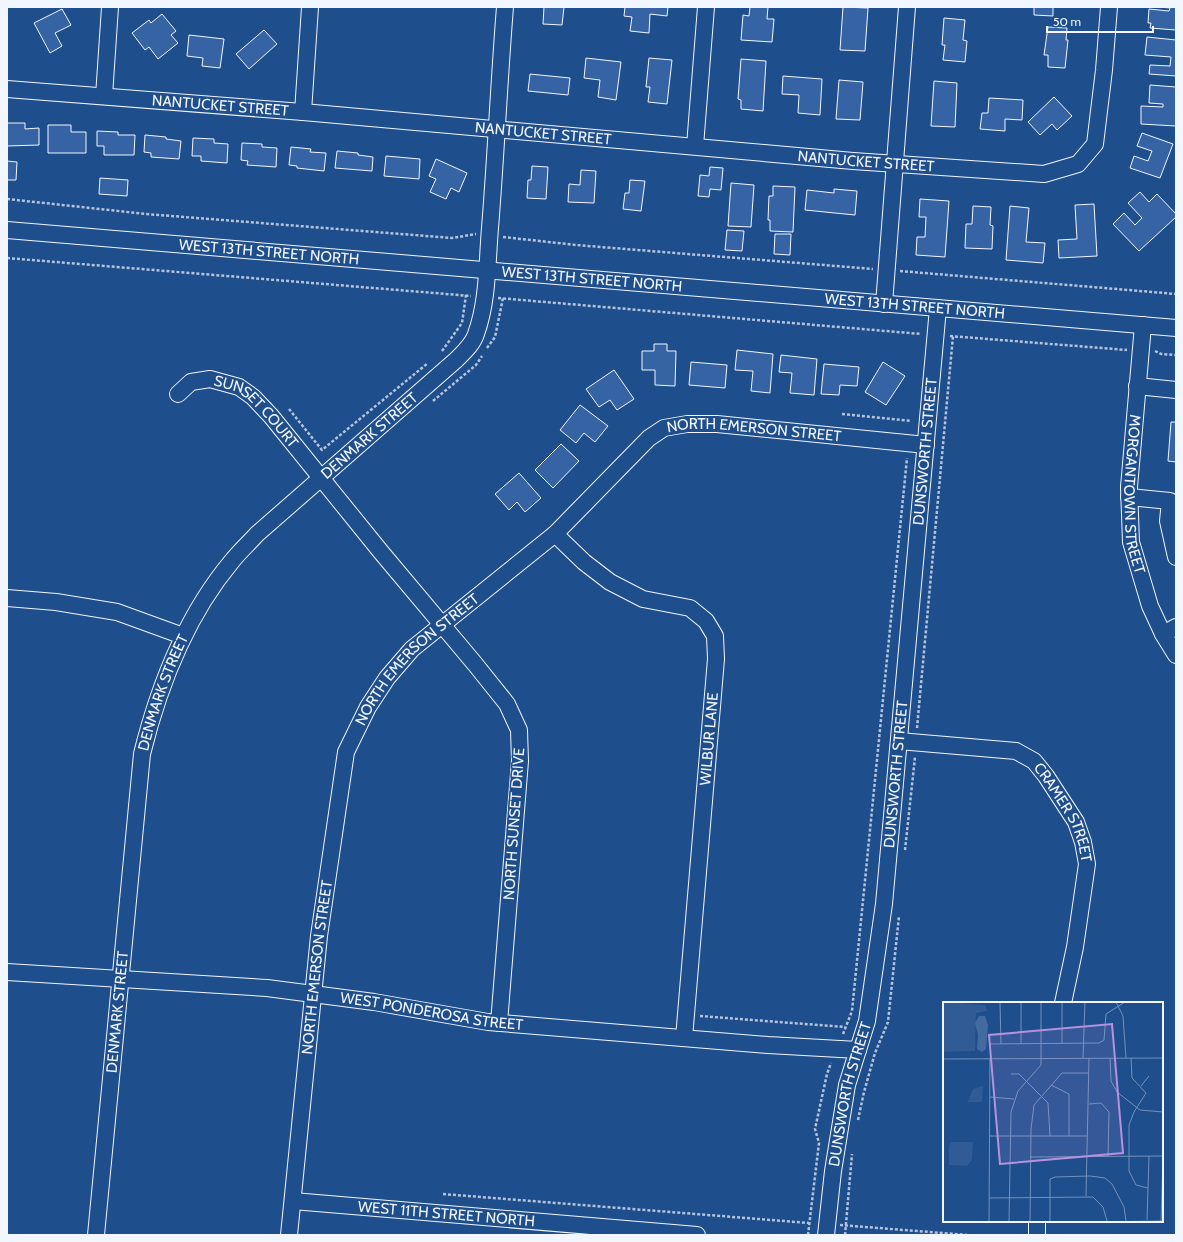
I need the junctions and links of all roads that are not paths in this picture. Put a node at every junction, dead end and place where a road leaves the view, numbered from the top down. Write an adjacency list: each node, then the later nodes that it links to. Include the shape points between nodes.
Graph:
1 (110, 7): 8 (street)
2 (310, 7): 9 (street)
3 (505, 7): 10 (street, DENMARK STREET, via 498,94)
4 (706, 7): 11 (street)
5 (907, 7): 12 (street)
6 (1109, 7): 12 (street, NANTUCKET STREET, via 1095,144 1078,164 1044,174)
7 (7, 89): 8 (street, NANTUCKET STREET)
8 (104, 96): 9 (street, NANTUCKET STREET)
9 (303, 112): 10 (street, NANTUCKET STREET)
10 (498, 129): 11 (street, NANTUCKET STREET); 14 (street, DENMARK STREET)
11 (695, 146): 12 (street, NANTUCKET STREET)
12 (895, 164): 15 (street)
13 (7, 230): 14 (street, WEST 13TH STREET NORTH)
14 (486, 271): 15 (street, WEST 13TH STREET NORTH); 23 (street, DENMARK STREET, via 476,335 469,348)
15 (884, 304): 16 (street, WEST 13TH STREET NORTH)
16 (938, 308): 17 (street, WEST 13TH STREET NORTH); 22 (street, DUNSWORTH STREET, via 928,335)
17 (1142, 325): 18 (street, WEST 13TH STREET NORTH); 19 (street, MORGANTOWN STREET)
18 (1176, 328)
19 (1137, 386): 20 (street); 24 (street, MORGANTOWN STREET)
20 (1176, 390)
21 (178, 394): 23 (street, SUNSET COURT, via 191,382 210,379 239,387 271,416)
22 (926, 445): 25 (street, NORTH EMERSON STREET, via 717,424 687,424 664,428 648,438); 32 (street, DUNSWORTH STREET)
23 (321, 478): 28 (street, NORTH SUNSET DRIVE); 30 (street, DENMARK STREET, via 257,534 232,561)
24 (1129, 497): 26 (street, via 1170,501 1168,521); 29 (street, MORGANTOWN STREET, via 1133,550 1150,606)
25 (555, 534): 28 (street, NORTH EMERSON STREET); 38 (street, WILBUR LANE, via 584,562 610,582 643,600 690,608 706,621 715,636 716,659)
26 (1176, 557)
27 (7, 598): 30 (street, via 56,602 117,612)
28 (441, 624): 35 (street, NORTH EMERSON STREET, via 412,649 387,678 368,707 346,752); 37 (street, NORTH SUNSET DRIVE, via 507,704 518,730 520,761)
29 (1169, 630): 31 (street, MORGANTOWN STREET)
30 (183, 636): 34 (street, DENMARK STREET, via 160,692 142,754)
31 (1176, 655)
32 (899, 741): 36 (street, CRAMER STREET, via 1016,751 1034,761 1076,822 1087,864 1075,947); 39 (street, DUNSWORTH STREET, via 884,904 867,1021)
33 (7, 972): 34 (street, WEST PONDEROSA STREET)
34 (120, 979): 35 (street, WEST PONDEROSA STREET, via 267,988); 43 (street, DENMARK STREET)
35 (313, 994): 37 (street, WEST PONDEROSA STREET); 40 (street, NORTH EMERSON STREET)
36 (1063, 1002)
37 (499, 1023): 38 (street, WEST PONDEROSA STREET)
38 (684, 1038): 39 (street, WEST PONDEROSA STREET)
39 (858, 1050): 42 (street, DUNSWORTH STREET, via 847,1085)
40 (292, 1201): 44 (street, NORTH EMERSON STREET); 45 (street, WEST 11TH STREET NORTH)
41 (1037, 1222): 46 (street)
42 (826, 1230)
43 (96, 1235)
44 (289, 1235)
45 (697, 1235)
46 (1037, 1235)

